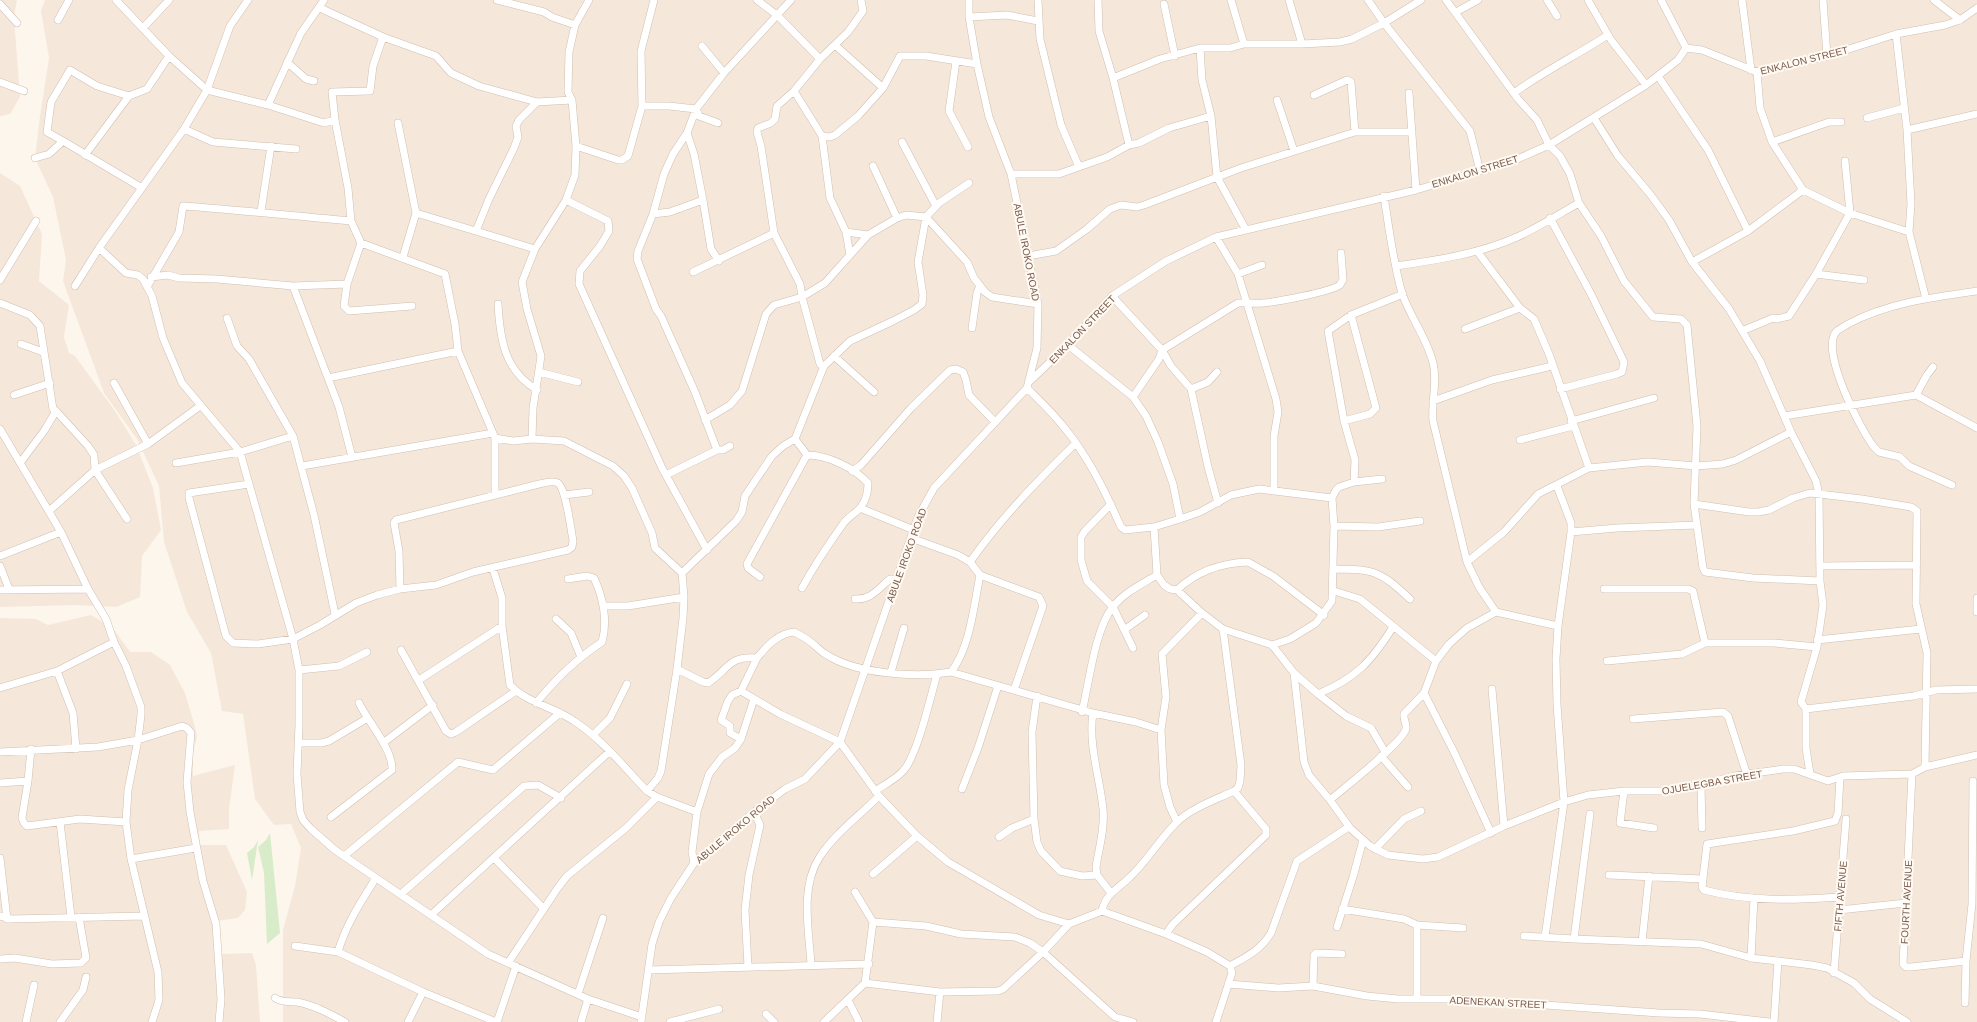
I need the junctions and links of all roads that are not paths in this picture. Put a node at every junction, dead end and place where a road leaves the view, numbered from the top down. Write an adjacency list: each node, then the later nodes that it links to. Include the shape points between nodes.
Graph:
1 (69, 0): 35 (street)
2 (116, 0): 41 (street)
3 (169, 0): 41 (street)
4 (248, 0): 66 (street, via 230,26)
5 (324, 0): 29 (street)
6 (497, 0): 40 (street, via 544,12)
7 (589, 0): 40 (street)
8 (654, 0): 77 (street, via 641,51)
9 (756, 0): 32 (street)
10 (791, 0): 32 (street)
11 (861, 0): 47 (street, via 863,10 848,32)
12 (969, 0): 34 (street, ABULE IROKO ROAD)
13 (1038, 0): 37 (street)
14 (1098, 0): 61 (street, via 1099,31)
15 (1231, 0): 45 (street)
16 (1289, 0): 46 (street)
17 (1368, 0): 39 (street)
18 (1421, 0): 39 (street)
19 (1446, 0): 31 (street)
20 (1478, 0): 31 (street)
21 (1547, 0): 33 (street)
22 (1588, 0): 43 (street)
23 (1661, 0): 50 (street)
24 (1742, 0): 58 (street)
25 (1823, 0): 53 (street)
26 (1934, 0): 36 (street)
27 (0, 4): 38 (street)
28 (1164, 4): 52 (street)
29 (320, 8): 44 (street); 56 (street, via 301,33)
30 (1977, 8): 36 (street, ENKALON STREET)
31 (1456, 12): 70 (street)
32 (778, 16): 54 (street); 59 (street)
33 (1557, 16)
34 (969, 17): 37 (street, via 1007,15); 57 (street, ABULE IROKO ROAD)
35 (58, 20)
36 (1960, 20): 42 (street, ENKALON STREET)
37 (1038, 21): 108 (street, via 1061,125)
38 (17, 23)
39 (1384, 23): 46 (street, via 1352,39); 109 (street, via 1470,131)
40 (576, 25): 73 (street, via 569,52 568,92)
41 (143, 28): 51 (street)
42 (1896, 34): 53 (street, ENKALON STREET); 79 (street)
43 (1608, 35): 64 (street); 70 (street, via 1550,68)
44 (383, 37): 75 (street, via 436,56 451,73 479,86); 84 (street, via 373,66 370,92 332,92)
45 (1244, 44): 46 (street); 49 (street, via 1230,48)
46 (1302, 44)
47 (835, 45): 54 (street); 65 (street)
48 (702, 46): 59 (street)
49 (1200, 48): 52 (street); 81 (street, via 1202,80)
50 (1686, 48): 58 (street, ENKALON STREET, via 1702,50); 60 (street, ENKALON STREET, via 1678,60)
51 (169, 56): 66 (street); 72 (street, via 148,88)
52 (1175, 56): 61 (street, via 1160,59)
53 (1827, 56): 58 (street, ENKALON STREET)
54 (820, 59): 68 (street)
55 (956, 61): 57 (street); 65 (street, via 926,56 900,56); 101 (street, via 949,111)
56 (287, 62): 62 (street, via 306,79); 76 (street)
57 (977, 64): 110 (street, ABULE IROKO ROAD, via 989,117)
58 (1754, 71): 96 (street, via 1760,108)
59 (724, 73): 78 (street)
60 (1658, 76): 64 (street, ENKALON STREET); 132 (street, via 1708,150)
61 (1113, 78): 97 (street)
62 (314, 81)
63 (0, 82): 67 (street)
64 (1646, 84): 82 (street, ENKALON STREET)
65 (883, 88): 93 (street, via 844,129 830,137)
66 (207, 90): 76 (street); 88 (street)
67 (24, 91)
68 (794, 91): 93 (street); 135 (street, via 777,106 775,120 761,125 757,132)
69 (1409, 93): 91 (street)
70 (1514, 93): 98 (street, via 1537,120)
71 (1314, 95): 90 (street, via 1347,80 1351,82)
72 (129, 96): 94 (street, via 97,86 70,70 51,102 46,132); 104 (street)
73 (572, 100): 75 (street); 100 (street)
74 (1277, 100): 103 (street)
75 (537, 102): 131 (street, via 516,126 518,137 514,148)
76 (268, 105): 84 (street, via 324,123)
77 (642, 106): 78 (street); 100 (street, via 628,156 622,160)
78 (696, 108): 87 (street, via 699,116); 92 (street)
79 (1904, 108): 83 (street); 89 (street)
80 (1977, 114): 89 (street)
81 (1211, 116): 97 (street, via 1168,128); 111 (street)
82 (1594, 118): 98 (street, ENKALON STREET); 147 (street, via 1618,156 1669,220)
83 (1867, 118)
84 (335, 120): 129 (street, via 348,188)
85 (1841, 122): 96 (street, via 1824,124)
86 (398, 123): 122 (street)
87 (718, 123)
88 (184, 129): 99 (street, via 213,142); 113 (street)
89 (1907, 130): 134 (street, via 1911,204)
90 (1355, 132): 91 (street); 103 (street)
91 (1412, 132): 114 (street)
92 (687, 133): 118 (street); 124 (street, via 664,174)
93 (822, 136): 133 (street, via 830,198)
94 (63, 141): 104 (street); 105 (street, via 49,154)
95 (902, 142): 120 (street)
96 (1772, 142): 115 (street)
97 (1129, 145): 108 (street)
98 (1549, 145): 109 (street, ENKALON STREET, via 1513,161); 119 (street, via 1560,156 1570,174)
99 (271, 146): 102 (street); 121 (street)
100 (576, 146): 117 (street, via 575,176)
101 (968, 147)
102 (296, 149)
103 (1294, 151): 111 (street)
104 (85, 155): 113 (street)
105 (35, 158)
106 (1845, 160): 123 (street)
107 (873, 166): 126 (street)
108 (1079, 168): 110 (street, via 1059,174)
109 (1480, 171): 114 (street, ENKALON STREET)
110 (1011, 174): 144 (street, ABULE IROKO ROAD)
111 (1217, 177): 130 (street); 144 (street, via 1137,207 1121,205 1110,209 1056,251)
112 (969, 183): 120 (street)
113 (142, 188): 139 (street)
114 (1416, 190): 116 (street, ENKALON STREET)
115 (1803, 190): 123 (street); 132 (street)
116 (1384, 196): 130 (street, ENKALON STREET); 149 (street)
117 (566, 200): 140 (street); 234 (street, via 608,221 609,231 580,271 579,284)
118 (703, 200): 124 (street, via 670,212); 146 (street, via 711,249 714,257)
119 (1580, 203): 127 (street); 230 (street, via 1601,236 1624,281 1648,313 1653,317 1681,319 1687,325 1697,426)
120 (936, 206): 125 (street)
121 (261, 211): 129 (street); 153 (street, via 182,206 179,232)
122 (416, 213): 131 (street); 145 (street)
123 (1850, 213): 134 (street); 152 (street)
124 (653, 214): 206 (street, via 637,259)
125 (926, 217): 126 (street); 157 (street, via 967,262); 182 (street, via 918,262 922,304 893,322 850,341)
126 (897, 218): 136 (street)
127 (1550, 218): 141 (street, via 1518,237); 194 (street, via 1624,362 1622,372)
128 (36, 221): 154 (street)
129 (351, 221): 138 (street)
130 (1246, 230): 137 (street, ENKALON STREET)
131 (476, 231): 140 (street)
132 (1748, 231): 147 (street)
133 (846, 232): 136 (street); 143 (street)
134 (1909, 232): 165 (street)
135 (774, 233): 146 (street); 164 (street, via 800,284)
136 (868, 235): 143 (street)
137 (1216, 237): 151 (street); 163 (street, ENKALON STREET, via 1166,261)
138 (361, 243): 145 (street); 156 (street)
139 (99, 248): 158 (street); 160 (street, via 126,273 138,275 143,279)
140 (535, 249): 186 (street, via 522,282 541,356)
141 (1477, 252): 149 (street); 171 (street)
142 (1341, 253): 166 (street, via 1344,280 1340,285 1264,303)
143 (850, 254): 164 (street, via 825,283)
144 (1028, 256): 169 (street, ABULE IROKO ROAD)
145 (403, 257): 180 (street, via 445,274)
146 (719, 260): 150 (street)
147 (1692, 262): 176 (street)
148 (1262, 264): 151 (street)
149 (1396, 266): 162 (street)
150 (693, 272)
151 (1238, 274): 166 (street)
152 (1816, 274): 155 (street); 176 (street, via 1789,316 1773,318)
153 (151, 277): 159 (street, via 168,275 179,278); 160 (street)
154 (0, 280)
155 (1864, 280)
156 (347, 284): 159 (street); 170 (street, via 344,306 349,311)
157 (980, 285): 169 (street, via 992,297); 174 (street)
158 (75, 286)
159 (292, 286): 188 (street)
160 (147, 287): 203 (street, via 152,296 163,338 182,383)
161 (1977, 292): 165 (street)
162 (1403, 294): 172 (street); 201 (street, via 1433,362 1436,379)
163 (1112, 296): 178 (street, ENKALON STREET); 179 (street)
164 (802, 297): 183 (street, via 820,364); 206 (street, via 774,305 770,309 742,391 730,405)
165 (1926, 298): 202 (street, via 1860,318 1836,332 1833,346 1837,375)
166 (1246, 302): 179 (street, via 1238,304); 241 (street, via 1278,412 1274,436)
167 (0, 303): 181 (street, via 30,315 40,326)
168 (498, 304): 195 (street, via 501,341 508,358 524,383)
169 (1038, 304): 192 (street, ABULE IROKO ROAD, via 1037,348)
170 (412, 306)
171 (1520, 308): 175 (street); 184 (street, via 1534,320)
172 (1351, 315): 207 (street, via 1328,332); 207 (street, via 1376,408 1370,414)
173 (227, 318): 214 (street, via 237,346 249,359)
174 (972, 328)
175 (1465, 329)
176 (1742, 331): 205 (street, via 1760,360)
177 (21, 344): 181 (street)
178 (1068, 345): 192 (street, ENKALON STREET); 199 (street)
179 (1162, 350): 193 (street, via 1171,366); 199 (street, via 1159,359)
180 (458, 351): 188 (street); 213 (street)
181 (43, 352): 190 (street)
182 (834, 356): 183 (street); 196 (street)
183 (824, 366): 216 (street)
184 (1552, 366): 194 (street); 201 (street, via 1492,380)
185 (1933, 367): 198 (street)
186 (540, 372): 189 (street); 195 (street)
187 (1218, 372): 193 (street, via 1208,382)
188 (328, 378): 225 (street, via 339,407)
189 (578, 382)
190 (50, 383): 197 (street); 204 (street, via 53,409)
191 (114, 383): 220 (street)
192 (1028, 385): 208 (street, ABULE IROKO ROAD); 219 (street)
193 (1191, 389): 247 (street)
194 (1560, 389): 209 (street)
195 (537, 390): 215 (street, via 533,408)
196 (874, 392)
197 (14, 395)
198 (1916, 395): 202 (street); 210 (street)
199 (1133, 397): 253 (street, via 1146,416 1158,442 1173,484)
200 (1654, 398): 209 (street)
201 (1432, 401): 265 (street, via 1434,421)
202 (1850, 405): 205 (street); 239 (street, via 1869,442 1879,452 1900,457 1909,466)
203 (200, 406): 220 (street); 223 (street)
204 (56, 410): 226 (street); 232 (street, via 94,455)
205 (1784, 416): 212 (street)
206 (705, 420): 222 (street)
207 (1344, 421): 237 (street, via 1355,460)
208 (995, 422): 228 (street, via 969,395 963,372 950,370 911,408); 258 (street, ABULE IROKO ROAD, via 934,488)
209 (1572, 424): 217 (street); 231 (street)
210 (1977, 428)
211 (0, 429): 218 (street)
212 (1791, 432): 230 (street, via 1736,460 1723,464); 245 (street, via 1816,481)
213 (494, 435): 215 (street, via 513,441); 225 (street); 243 (street)
214 (293, 436): 223 (street); 229 (street)
215 (532, 439): 271 (street, via 564,441 613,466 632,488 652,533 655,548)
216 (795, 439): 224 (street); 262 (street, via 772,456 745,496 742,512 736,521)
217 (1520, 440)
218 (3, 441): 226 (street)
219 (1076, 443): 248 (street); 264 (street, via 999,523)
220 (148, 444): 232 (street)
221 (730, 446): 222 (street)
222 (717, 450): 234 (street)
223 (240, 452): 227 (street); 238 (street)
224 (807, 455): 233 (street, via 833,461); 274 (street, via 747,564 748,568)
225 (352, 457): 229 (street)
226 (20, 463): 251 (street)
227 (176, 463)
228 (861, 465): 233 (street); 235 (street)
229 (302, 466): 295 (street)
230 (1696, 466): 231 (street, via 1648,462); 249 (street)
231 (1589, 468): 240 (street)
232 (95, 470): 251 (street); 252 (street)
233 (852, 471): 235 (street)
234 (666, 474): 262 (street)
235 (863, 478): 250 (street, via 868,484 868,493)
236 (1382, 479): 237 (street)
237 (1354, 482): 246 (street, via 1339,487)
238 (249, 484): 306 (street); 306 (street, via 189,493 206,568 226,636 233,643 258,644)
239 (1952, 485)
240 (1557, 486): 260 (street, via 1571,523); 265 (street, via 1538,494 1504,532)
241 (1274, 490): 246 (street); 247 (street, via 1231,495)
242 (589, 492): 244 (street)
243 (495, 495): 244 (street, via 551,482 557,482); 281 (street, via 396,520 394,523 399,551)
244 (564, 495): 269 (street, via 572,547)
245 (1819, 495): 249 (street, via 1810,493 1758,512); 266 (street, via 1915,508 1918,520); 268 (street)
246 (1332, 498): 256 (street)
247 (1218, 503): 253 (street)
248 (1111, 504): 257 (street, via 1125,530); 291 (street, via 1081,537 1081,560 1087,581)
249 (1694, 504): 255 (street)
250 (860, 508): 258 (street); 278 (street, via 843,524)
251 (49, 511): 259 (street)
252 (126, 519)
253 (1180, 519): 257 (street)
254 (1420, 521): 256 (street, via 1378,527)
255 (1697, 525): 260 (street); 277 (street, via 1705,572 1753,578)
256 (1334, 526): 270 (street)
257 (1154, 527): 273 (street)
258 (914, 530): 261 (street, ABULE IROKO ROAD)
259 (61, 532): 263 (street); 280 (street)
260 (1571, 532): 300 (street)
261 (911, 538): 264 (street); 276 (street, ABULE IROKO ROAD)
262 (707, 550): 271 (street)
263 (0, 556)
264 (970, 562): 272 (street)
265 (1467, 562): 293 (street)
266 (1915, 565): 268 (street); 305 (street, via 1916,604)
267 (0, 566): 279 (street)
268 (1820, 566): 277 (street)
269 (493, 569): 281 (street, via 474,572 436,585); 299 (street, via 502,598)
270 (1334, 569): 285 (street); 288 (street, via 1365,569 1381,575)
271 (682, 573): 286 (street)
272 (980, 575): 323 (street, via 959,661); 332 (street, via 1042,600)
273 (1158, 575): 284 (street, via 1164,585); 291 (street, via 1136,587)
274 (760, 577)
275 (568, 579): 290 (street, via 587,576 594,578)
276 (896, 580): 289 (street, via 890,579 864,600); 319 (street, ABULE IROKO ROAD)
277 (1820, 581): 309 (street, via 1823,605)
278 (802, 588)
279 (9, 589): 280 (street); 283 (street)
280 (88, 589): 307 (street, via 106,619)
281 (400, 589): 295 (street, via 356,603)
282 (1604, 589): 308 (street, via 1693,591)
283 (0, 590)
284 (1177, 590): 294 (street); 296 (street, via 1202,571 1248,562 1273,576)
285 (1334, 591): 296 (street); 301 (street, via 1360,599)
286 (684, 597): 290 (street, via 628,606); 318 (street)
287 (1977, 598): 292 (street)
288 (1410, 599)
289 (854, 600)
290 (604, 606): 314 (street, via 602,642)
291 (1113, 607): 304 (street); 344 (street, via 1103,623)
292 (1977, 609)
293 (1496, 612): 300 (street); 317 (street, via 1467,628 1449,644)
294 (1202, 613): 303 (street); 349 (street, via 1162,654 1166,697)
295 (336, 614): 306 (street)
296 (1324, 615): 310 (street, via 1304,631)
297 (1145, 616): 304 (street)
298 (556, 618): 314 (street, via 571,633)
299 (502, 626): 326 (street); 333 (street, via 510,685)
300 (1558, 626): 380 (street, via 1557,704)
301 (1393, 627): 317 (street); 337 (street, via 1380,648 1356,674)
302 (904, 628): 322 (street)
303 (1223, 629): 310 (street); 374 (street, via 1241,765 1240,781)
304 (1124, 630): 311 (street)
305 (1921, 630): 309 (street); 336 (street, via 1927,653)
306 (293, 639): 320 (street)
307 (114, 642): 321 (street); 352 (street, via 141,707)
308 (1706, 643): 309 (street); 316 (street, via 1682,654)
309 (1817, 643): 343 (street, via 1801,702)
310 (1272, 645): 324 (street)
311 (1133, 648)
312 (401, 650): 326 (street)
313 (367, 652): 320 (street, via 339,666)
314 (581, 657): 340 (street, via 556,678)
315 (757, 658): 318 (street, via 731,662 708,683); 319 (street, via 766,646 789,632 794,632 812,642 827,655); 334 (street)
316 (1607, 661)
317 (1436, 662): 335 (street)
318 (677, 669): 373 (street, via 661,771)
319 (864, 669): 322 (street); 354 (street, ABULE IROKO ROAD)
320 (299, 670): 355 (street)
321 (57, 671): 329 (street); 357 (street, via 73,713)
322 (891, 672): 325 (street)
323 (951, 672): 325 (street); 328 (street)
324 (1294, 673): 337 (street); 379 (street, via 1304,762 1309,775)
325 (937, 674): 376 (street, via 922,728 908,763 903,771)
326 (419, 680): 342 (street)
327 (627, 684): 350 (street, via 610,718)
328 (998, 686): 332 (street); 372 (street)
329 (0, 688)
330 (1977, 688): 336 (street, via 1936,690)
331 (1492, 689): 391 (street)
332 (1014, 690): 338 (street)
333 (516, 691): 340 (street); 342 (street, via 451,734 446,731)
334 (741, 691): 339 (street); 351 (street, via 732,695 721,720 730,726 730,733)
335 (1424, 693): 360 (street, via 1404,714 1406,730); 395 (street)
336 (1926, 693): 343 (street); 362 (street)
337 (1318, 694): 360 (street, via 1346,716 1371,728)
338 (1037, 696): 344 (street); 386 (street, via 1032,732)
339 (754, 699): 351 (street); 354 (street)
340 (536, 702): 345 (street)
341 (359, 704): 347 (street)
342 (433, 705): 353 (street)
343 (1806, 709): 363 (street, via 1806,748)
344 (1082, 712): 346 (street)
345 (560, 713): 350 (street); 401 (street, via 493,770 458,762)
346 (1093, 714): 349 (street, via 1136,722); 407 (street, via 1094,756 1103,823)
347 (366, 719): 353 (street); 355 (street, via 329,741)
348 (1633, 719): 365 (street, via 1723,712 1728,716)
349 (1161, 730): 390 (street, via 1164,784)
350 (593, 735): 359 (street)
351 (741, 739): 382 (street, via 736,748 722,757 709,774)
352 (138, 740): 357 (street); 389 (street, via 128,790); 399 (street, via 182,726 191,733 187,782)
353 (383, 742): 385 (street, via 392,770)
354 (840, 742): 376 (street); 383 (street, ABULE IROKO ROAD, via 805,779 785,789)
355 (298, 743): 401 (street, via 297,774 303,820 320,838)
356 (31, 749): 357 (street); 358 (street); 367 (street)
357 (76, 749)
358 (0, 752)
359 (609, 752): 373 (street); 378 (street)
360 (1383, 754): 371 (street); 379 (street)
361 (1977, 755): 362 (street, OJUELEGBA STREET)
362 (1925, 767): 364 (street, OJUELEGBA STREET)
363 (1810, 774): 365 (street, OJUELEGBA STREET, via 1794,769); 366 (street, OJUELEGBA STREET, via 1828,781)
364 (1912, 774): 366 (street, OJUELEGBA STREET); 417 (street, FOURTH AVENUE)
365 (1747, 775): 370 (street, OJUELEGBA STREET)
366 (1840, 778): 411 (street, via 1838,812 1834,821 1785,832 1710,843 1705,847)
367 (28, 781): 369 (street); 388 (street, via 22,818 24,823 27,826)
368 (1973, 781): 418 (street)
369 (0, 784)
370 (1701, 785): 375 (street, OJUELEGBA STREET, via 1664,791); 394 (street)
371 (1408, 787)
372 (962, 789)
373 (648, 790): 377 (street)
374 (1234, 791): 390 (street); 434 (street, via 1266,829 1266,835 1173,924)
375 (1624, 791): 380 (street, OJUELEGBA STREET, via 1588,795); 393 (street, via 1620,823)
376 (877, 794): 396 (street); 448 (street, via 819,859 810,881 807,916)
377 (657, 797): 382 (street); 419 (street, via 626,828 567,876)
378 (561, 798): 403 (street); 414 (street, via 538,785 524,786)
379 (1330, 800): 392 (street)
380 (1564, 802): 391 (street, OJUELEGBA STREET); 436 (street)
381 (1421, 811): 400 (street, via 1404,820)
382 (697, 812): 405 (street, via 692,852)
383 (754, 812): 405 (street, ABULE IROKO ROAD); 452 (street, via 760,825 749,875 745,910)
384 (1590, 814): 437 (street)
385 (331, 818)
386 (1034, 819): 397 (street, via 1012,828); 407 (street, via 1037,842 1050,863 1060,871 1082,876)
387 (1846, 819): 415 (street, FIFTH AVENUE)
388 (60, 822): 389 (street); 425 (street)
389 (126, 822): 404 (street)
390 (1177, 822): 413 (street, via 1131,876)
391 (1504, 826): 395 (street, OJUELEGBA STREET)
392 (1350, 828): 398 (street, OJUELEGBA STREET); 451 (street, via 1297,861 1266,942 1255,952)
393 (1654, 828)
394 (1702, 828)
395 (1491, 833): 400 (street, OJUELEGBA STREET, via 1438,857 1402,858)
396 (917, 836): 406 (street); 430 (street, via 948,862 1039,915)
397 (999, 837)
398 (1363, 840): 400 (street, OJUELEGBA STREET); 420 (street)
399 (196, 848): 404 (street); 474 (street, via 216,924 221,999)
400 (1375, 849)
401 (344, 856): 410 (street)
402 (0, 858): 427 (street)
403 (494, 858): 419 (street); 423 (street)
404 (131, 859): 424 (street)
405 (694, 863): 453 (street, ABULE IROKO ROAD, via 659,922 652,944)
406 (873, 874)
407 (1097, 875): 413 (street)
408 (1609, 876): 409 (street)
409 (1649, 876): 411 (street); 438 (street)
410 (376, 878): 414 (street); 440 (street, via 353,914)
411 (1702, 879): 416 (street, via 1704,890)
412 (855, 892): 429 (street)
413 (1111, 893): 422 (street, via 1103,903)
414 (401, 894): 423 (street)
415 (1840, 897): 416 (street, via 1789,901); 421 (street, FIFTH AVENUE)
416 (1754, 898): 443 (street)
417 (1906, 903): 421 (street); 446 (street, FOURTH AVENUE, via 1903,964 1906,967)
418 (1974, 904): 446 (street)
419 (544, 909): 447 (street)
420 (1342, 909): 431 (street, via 1404,919); 432 (street)
421 (1839, 910): 454 (street, FIFTH AVENUE)
422 (1102, 911): 430 (street); 434 (street)
423 (431, 915): 447 (street, via 488,954)
424 (144, 916): 426 (street); 473 (street, via 158,972 159,1000)
425 (71, 917): 426 (street); 427 (street)
426 (79, 917): 444 (street, via 86,954 85,960 81,963 52,964 15,958)
427 (4, 918)
428 (603, 918): 462 (street)
429 (873, 922): 441 (street, via 926,926 961,934 1015,937); 449 (street)
430 (1069, 924): 441 (street)
431 (1417, 925): 433 (street); 465 (street)
432 (1337, 927)
433 (1463, 928)
434 (1166, 934): 451 (street)
435 (1524, 936): 436 (street)
436 (1545, 937): 437 (street)
437 (1574, 939): 438 (street)
438 (1642, 942): 443 (street, via 1701,944)
439 (295, 946): 440 (street)
440 (338, 952): 460 (street)
441 (1043, 952): 461 (street, via 1003,989); 484 (street, via 1115,1017)
442 (1342, 954): 459 (street, via 1316,952)
443 (1751, 958): 445 (street)
444 (0, 959)
445 (1778, 961): 454 (street, via 1827,968); 487 (street)
446 (1966, 961): 467 (street)
447 (508, 962): 450 (street)
448 (811, 964): 449 (street); 452 (street)
449 (869, 964): 456 (street)
450 (516, 966): 462 (street); 477 (street)
451 (1230, 966): 458 (street, via 1232,973)
452 (748, 967): 453 (street)
453 (649, 970): 470 (street, ABULE IROKO ROAD)
454 (1834, 973): 488 (street, via 1854,983 1870,999)
455 (86, 977): 472 (street, via 82,990)
456 (865, 983): 461 (street); 466 (street)
457 (34, 984): 471 (street)
458 (1228, 984): 459 (street, ADENEKAN STREET, via 1278,988); 485 (street)
459 (1313, 986): 465 (street, ADENEKAN STREET, via 1367,996)
460 (423, 992): 476 (street); 477 (street)
461 (940, 992): 483 (street)
462 (578, 994): 464 (street)
463 (276, 998): 475 (street, via 279,1001 297,1002 318,1008)
464 (588, 999): 470 (street); 478 (street)
465 (1417, 999): 486 (street, ADENEKAN STREET, via 1458,999 1700,1014)
466 (848, 1000): 481 (street); 482 (street)
467 (1965, 1003)
468 (719, 1009): 479 (street)
469 (766, 1014): 480 (street)
470 (642, 1020)
471 (26, 1022)
472 (60, 1022)
473 (152, 1022)
474 (219, 1022)
475 (345, 1022)
476 (408, 1022)
477 (496, 1022)
478 (581, 1022)
479 (670, 1022)
480 (774, 1022)
481 (824, 1022)
482 (859, 1022)
483 (937, 1022)
484 (1133, 1022)
485 (1216, 1022)
486 (1769, 1022)
487 (1774, 1022)
488 (1906, 1022)

